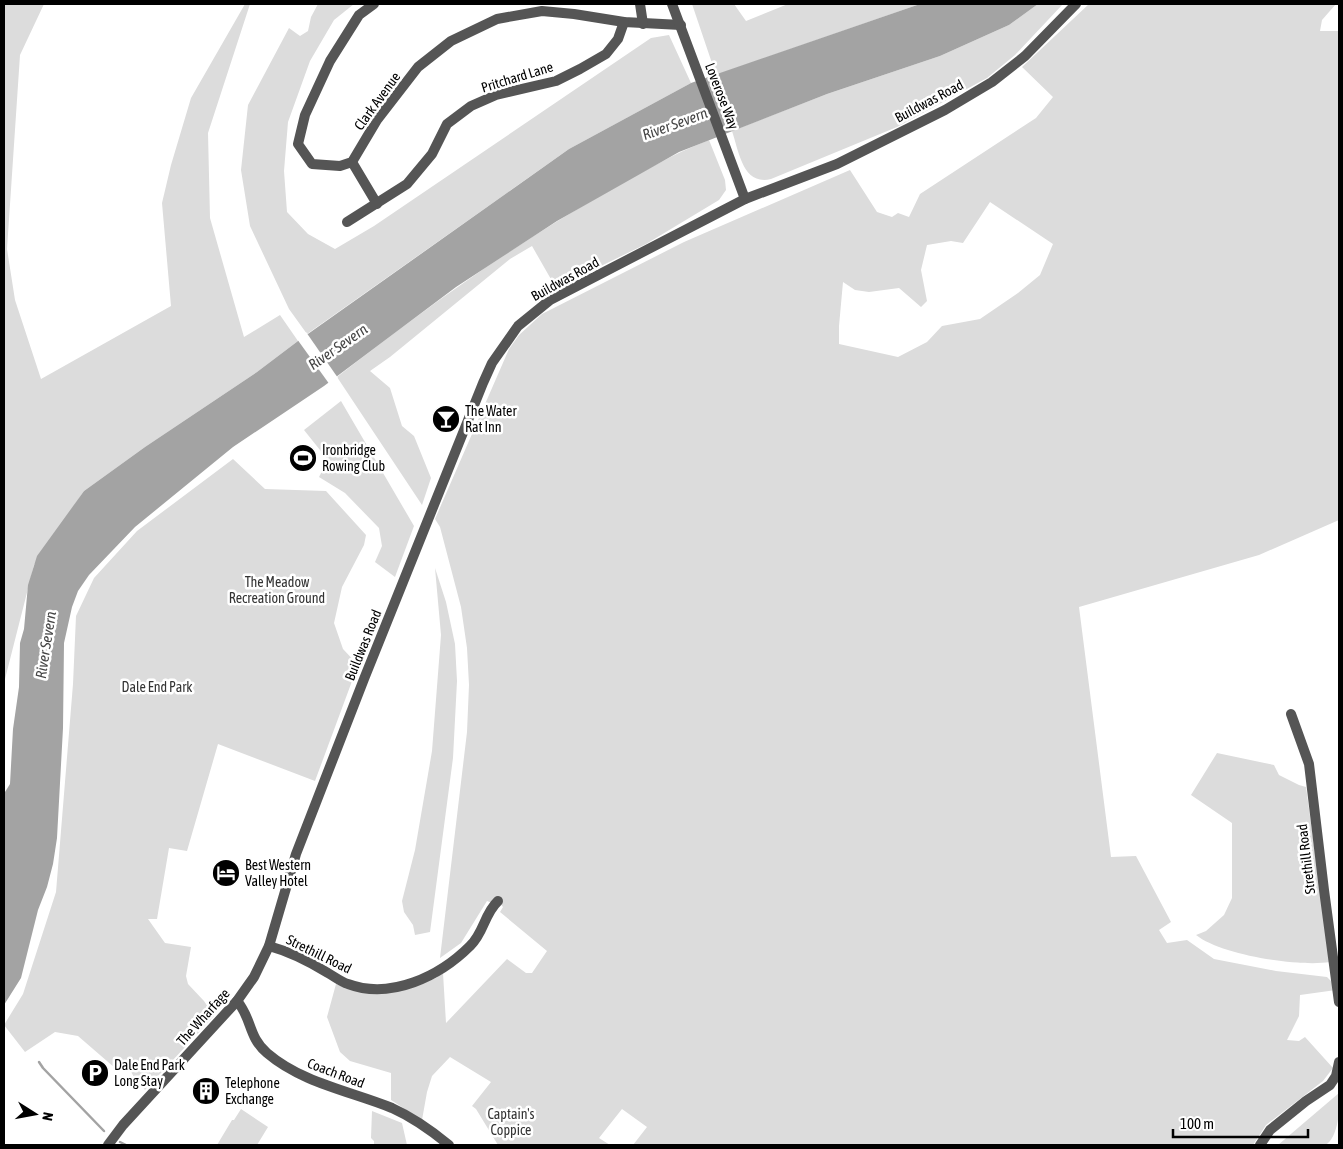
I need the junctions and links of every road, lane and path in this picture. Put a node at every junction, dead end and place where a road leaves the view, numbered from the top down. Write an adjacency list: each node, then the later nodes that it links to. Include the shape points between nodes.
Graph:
1 (374, 4): 9 (street, via 359,16 330,61 305,115 298,144 312,164 340,166)
2 (640, 4): 7 (street)
3 (672, 4): 8 (street, Loverose Way)
4 (1076, 4): 10 (street, Buildwas Road, via 1025,56 984,87 945,110 836,164)
5 (541, 7): 6 (street, Clark Avenue); 9 (street, Clark Avenue, via 497,19 450,40 418,67 377,120)
6 (624, 22): 7 (street, Clark Avenue); 11 (street, Pritchard Lane, via 618,39 606,54 580,69 556,81 496,95 470,106 447,124 432,154 408,184)
7 (643, 24): 8 (street, Clark Avenue)
8 (680, 25): 10 (street, Loverose Way)
9 (352, 162): 11 (street)
10 (745, 199): 15 (street, Buildwas Road, via 550,300 518,326 492,363 300,845)
11 (377, 204): 12 (street, Pritchard Lane)
12 (347, 222)
13 (1291, 714): 17 (street, Strethill Road, via 1309,764)
14 (491, 904): 15 (street, Strethill Road, via 476,940 461,955 433,974 391,988 373,989 347,984 289,952)
15 (270, 946): 16 (street, The Wharfage, via 254,977)
16 (236, 1001): 20 (street, The Wharfage); 21 (street, Coach Road, via 245,1012 257,1044 281,1063 336,1089 394,1109)
17 (1339, 1002)
18 (1339, 1062): 19 (street)
19 (1338, 1077): 22 (street, via 1270,1130)
20 (108, 1145)
21 (449, 1145)
22 (1260, 1145)

